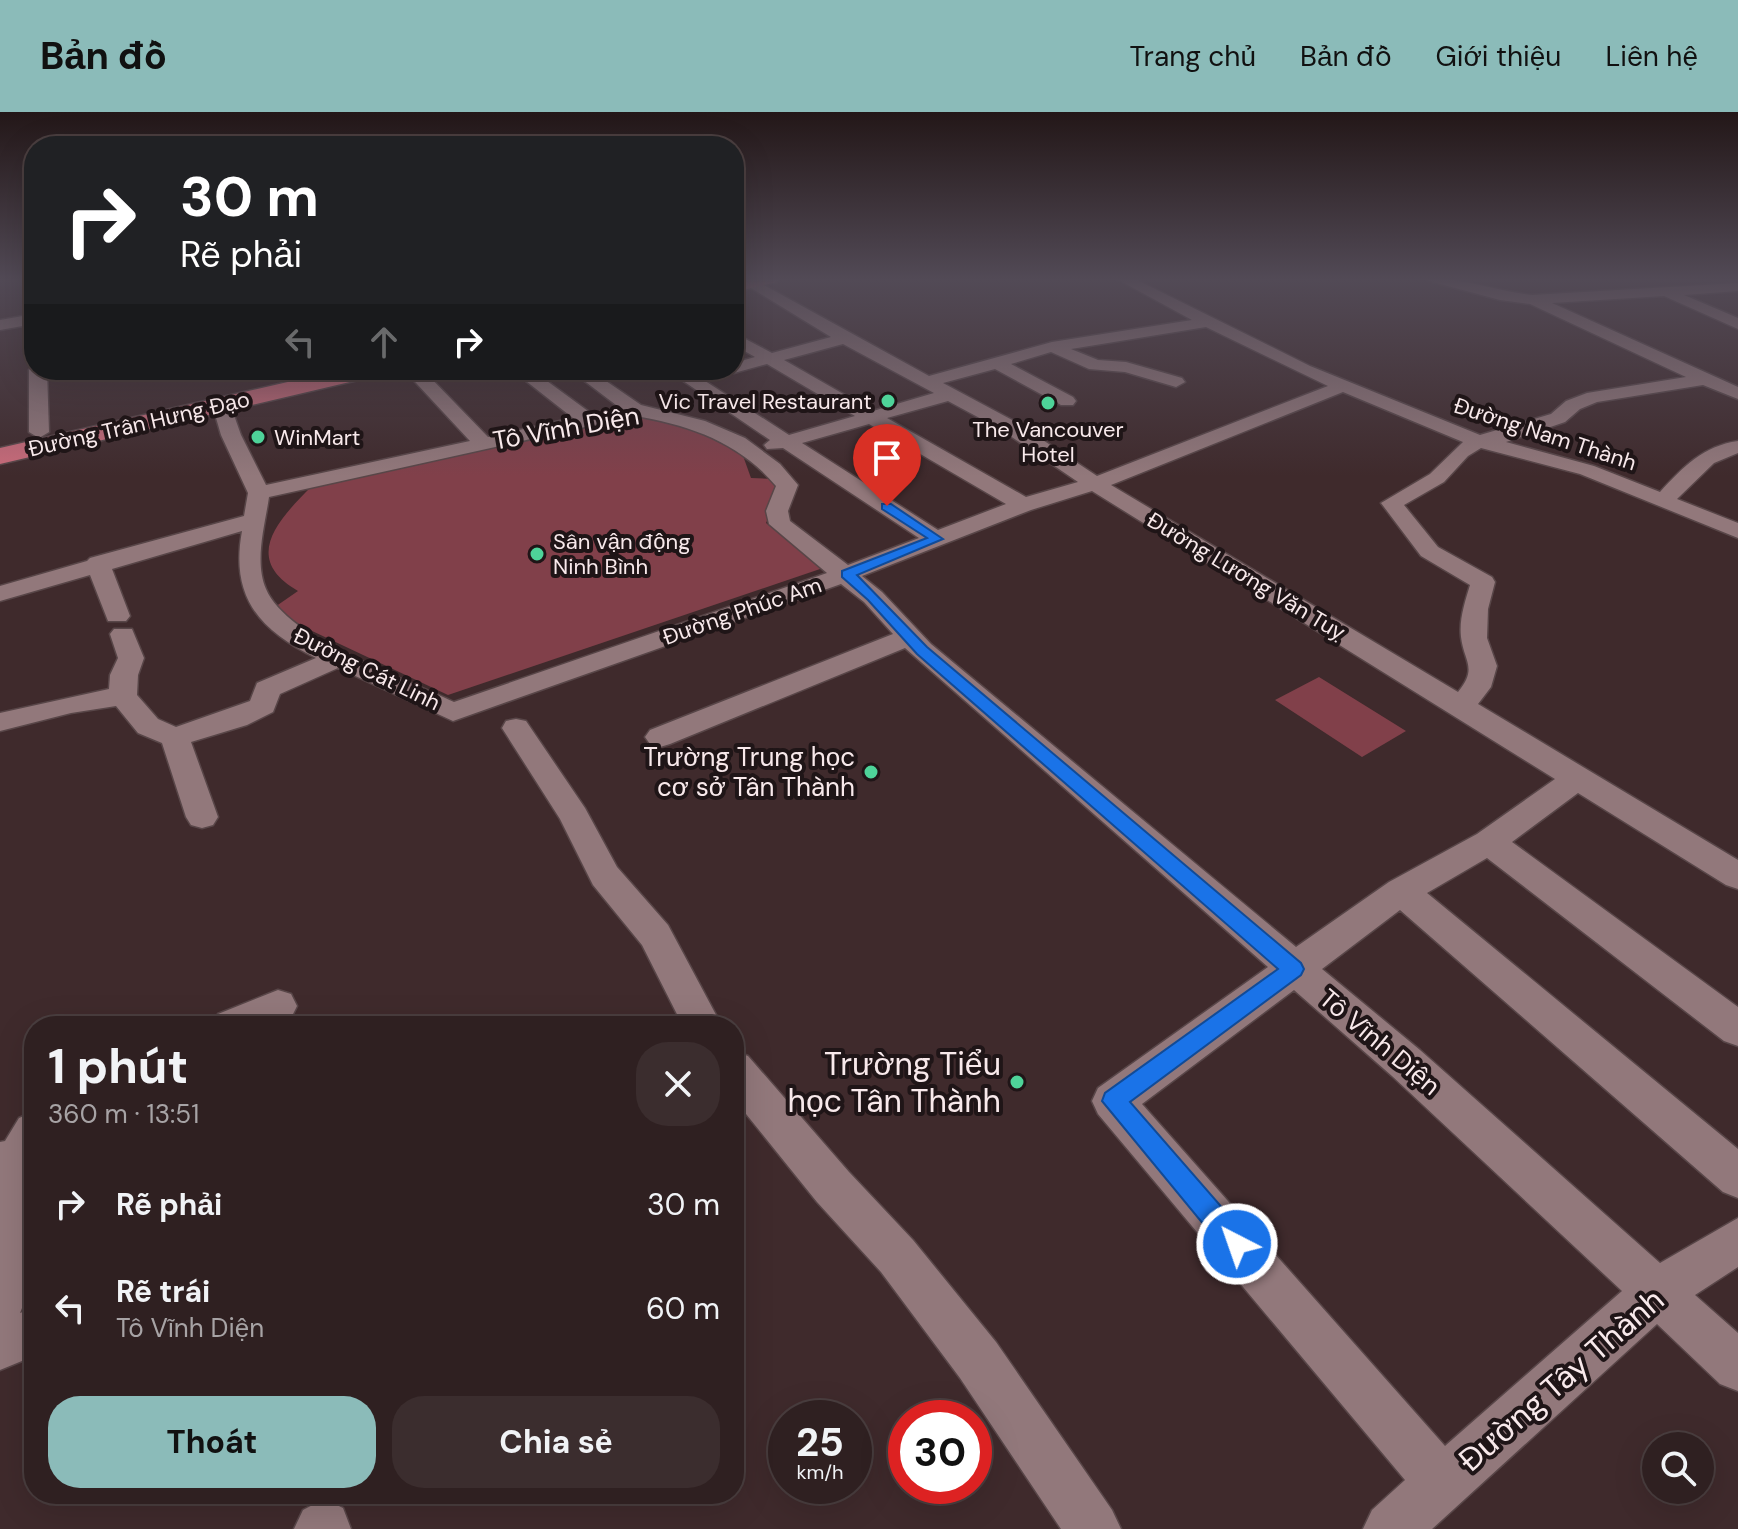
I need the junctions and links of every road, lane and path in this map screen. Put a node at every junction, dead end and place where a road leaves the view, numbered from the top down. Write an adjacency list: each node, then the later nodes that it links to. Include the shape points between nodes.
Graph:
1 (745, 344): 8 (street)
2 (822, 344): 8 (street)
3 (857, 344): 20 (street, Đường Lương Văn Tuỵ)
4 (1070, 344): 7 (street)
5 (1254, 344): 22 (street, Đường Nam Thành)
6 (1629, 344): 11 (street)
7 (1052, 347): 9 (street); 21 (street, via 1095,365 1126,367)
8 (771, 358): 10 (street); 27 (street)
9 (997, 363): 20 (street); 29 (street, via 1067,401)
10 (744, 365)
11 (1706, 379): 24 (street); 33 (street, via 1593,397 1558,418)
12 (38, 380): 30 (street)
13 (270, 380): 30 (highway, Đường Trân Hưng Đạo)
14 (327, 380): 25 (highway, Đường Trân Hưng Đạo)
15 (423, 380): 34 (street)
16 (534, 380): 28 (street)
17 (593, 380): 26 (street)
18 (675, 380): 26 (street)
19 (692, 380): 32 (street)
20 (928, 382): 23 (street, Đường Lương Văn Tuỵ)
21 (1176, 382)
22 (1344, 386): 33 (street, Đường Nam Thành); 38 (street, Đường Phúc Am)
23 (951, 394): 27 (street); 29 (street, Đường Lương Văn Tuỵ)
24 (1738, 394)
25 (221, 404): 37 (highway, Đường Trân Hưng Đạo); 39 (street)
26 (628, 405): 28 (street, Tô Vĩnh Diện); 36 (street, Tô Vĩnh Diện, via 719,431)
27 (872, 417): 32 (street); 41 (street)
28 (588, 420): 34 (street, Tô Vĩnh Diện)
29 (1007, 425): 38 (street, Đường Lương Văn Tuỵ)
30 (39, 432): 31 (highway, Đường Trân Hưng Đạo)
31 (0, 441)
32 (787, 441): 36 (street); 44 (street)
33 (1478, 441): 40 (street, Đường Nam Thành, via 1587,470); 51 (street, via 1437,478 1392,503 1418,544 1447,566 1483,582 1474,638 1484,666 1477,687)
34 (483, 443): 39 (street, Tô Vĩnh Diện)
35 (1738, 447): 40 (street, via 1695,467)
36 (749, 451): 46 (street, Tô Vĩnh Diện, via 787,485 777,511 780,524)
37 (0, 456)
38 (1095, 484): 41 (street, Đường Phúc Am); 51 (street, Đường Lương Văn Tuỵ)
39 (259, 493): 42 (street, Đường Cát Linh)
40 (1664, 500): 43 (street, Đường Nam Thành)
41 (1023, 505): 44 (street, Đường Phúc Am)
42 (256, 520): 45 (street); 49 (street, Đường Cát Linh, via 249,555 253,587 271,618 300,640)
43 (1738, 531)
44 (936, 539): 46 (street, Đường Phúc Am)
45 (98, 563): 47 (street); 50 (street, via 131,658)
46 (847, 574): 48 (street, Tô Vĩnh Diện); 52 (street, Đường Phúc Am)
47 (0, 594)
48 (909, 637): 56 (street); 62 (street, Tô Vĩnh Diện)
49 (338, 658): 52 (street, Đường Cát Linh); 55 (street, via 267,689 263,706)
50 (123, 696): 53 (street); 55 (street, via 148,726)
51 (1461, 706): 57 (street, Đường Lương Văn Tuỵ)
52 (453, 712)
53 (0, 722)
54 (516, 728): 65 (street, via 574,816 605,876 655,935)
55 (175, 737): 58 (street)
56 (660, 737)
57 (1579, 777): 59 (street); 60 (street, Đường Lương Văn Tuỵ)
58 (202, 817)
59 (1489, 842): 61 (street); 66 (street)
60 (1738, 876)
61 (1401, 891): 62 (street); 69 (street)
62 (1293, 969): 71 (street, Tô Vĩnh Diện, via 1406,1063); 76 (street, via 1113,1101)
63 (278, 1006): 64 (street)
64 (255, 1016)
65 (698, 1016)
66 (1738, 1029)
67 (744, 1081): 77 (street, via 906,1267 978,1360)
68 (18, 1150): 72 (street)
69 (1738, 1177)
70 (1738, 1241): 71 (street, Đường Tây Thành)
71 (1658, 1291): 75 (street, Tô Vĩnh Diện); 76 (street, Đường Tây Thành)
72 (0, 1303)
73 (24, 1336): 74 (street)
74 (0, 1345)
75 (1738, 1366)
76 (1442, 1483): 78 (street, Đường Tây Thành)
77 (1093, 1529)
78 (1391, 1529)

